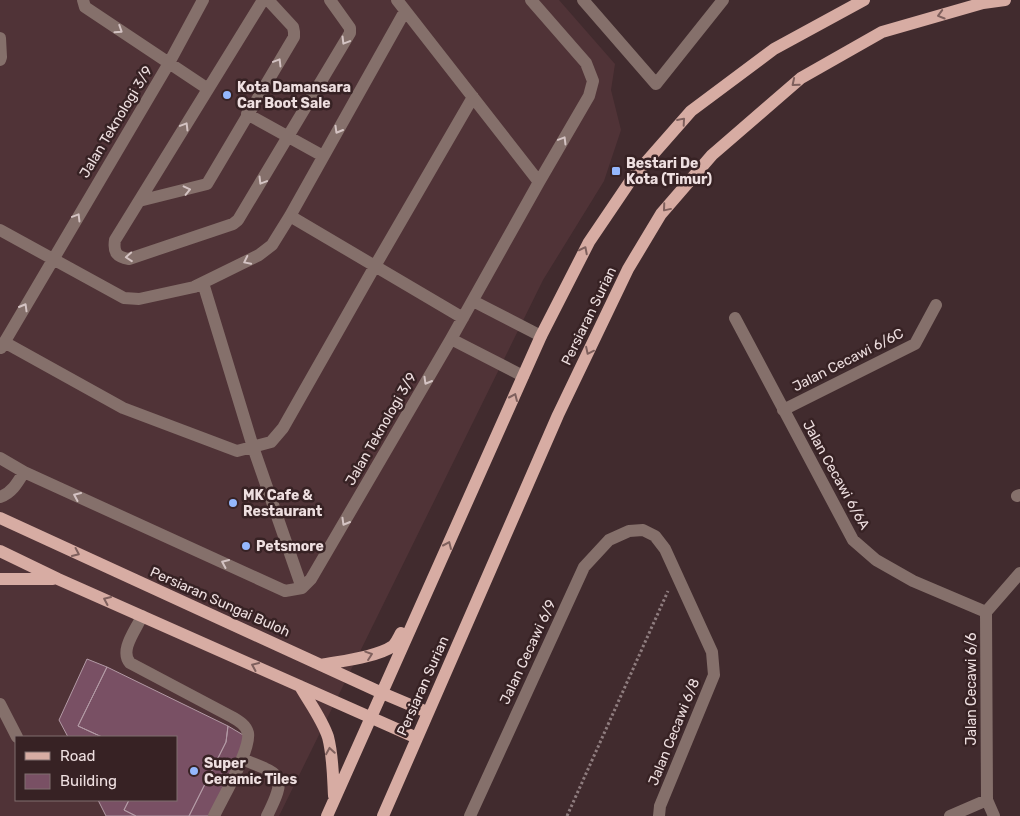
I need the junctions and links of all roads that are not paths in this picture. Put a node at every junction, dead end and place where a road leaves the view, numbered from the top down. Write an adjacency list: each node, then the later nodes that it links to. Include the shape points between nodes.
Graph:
1 (83, 0): 15 (street, one-way to 15, via 85,8)
2 (203, 0): 15 (street, Jalan Teknologi 3/9)
3 (263, 0): 16 (street)
4 (268, 0): 18 (street, one-way to 4, via 294,37 293,27)
5 (330, 0): 19 (street, one-way to 19, via 350,28 350,33)
6 (397, 0): 12 (street)
7 (531, 0): 21 (street, Jalan Teknologi 3/9, one-way to 7, via 589,96 593,80 586,63)
8 (583, 0): 9 (street, via 656,84)
9 (722, 0)
10 (864, 0): 32 (main road, one-way to 10, via 589,242 633,177 691,111 774,49)
11 (1005, 0): 55 (main road, Persiaran Surian, one-way to 55, via 983,3 882,32 800,78 712,155 661,214 628,269 558,415)
12 (405, 11): 17 (street); 20 (street, one-way to 20)
13 (0, 38): 14 (street)
14 (0, 60)
15 (168, 63): 16 (street); 25 (street, Jalan Teknologi 3/9, one-way to 15)
16 (208, 89): 22 (street, one-way to 16)
17 (473, 97): 21 (street); 26 (street)
18 (248, 114): 19 (street); 22 (street, one-way to 18, via 207,184)
19 (288, 137): 20 (street); 22 (street, one-way to 22, via 234,224 129,259 120,258 115,254 115,240)
20 (323, 156): 23 (street)
21 (538, 182): 28 (street, Jalan Teknologi 3/9)
22 (139, 201)
23 (290, 216): 26 (street); 27 (street, one-way to 27, via 272,245 259,255)
24 (0, 230): 25 (street)
25 (52, 259): 27 (street, via 124,298 139,299 194,287); 34 (street, Jalan Teknologi 3/9, one-way to 25)
26 (375, 266): 30 (street); 37 (street, via 283,428 270,442)
27 (203, 282): 37 (street)
28 (473, 301): 30 (street, Jalan Teknologi 3/9); 32 (street)
29 (936, 306): 36 (street, Jalan Cecawi 6/6C, via 915,344)
30 (463, 318): 33 (street, Jalan Teknologi 3/9)
31 (735, 318): 36 (street, Jalan Cecawi 6/6A)
32 (541, 336): 35 (main road)
33 (451, 339): 35 (street); 47 (street, Jalan Teknologi 3/9, one-way to 47, via 311,579)
34 (2, 346): 37 (street, via 123,408 237,451)
35 (523, 376): 48 (main road, one-way to 35)
36 (783, 410): 49 (street, Jalan Cecawi 6/6A, via 853,540 876,560 913,581)
37 (253, 447): 47 (street)
38 (0, 458): 39 (street)
39 (24, 472): 40 (street, via 13,488); 47 (street, one-way to 39, via 285,591)
40 (0, 497)
41 (0, 518): 51 (main road, Persiaran Sungai Buloh, one-way to 51)
42 (643, 530): 66 (street, Jalan Cecawi 6/9, via 629,531 609,540 584,567); 67 (street, Jalan Cecawi 6/8, via 655,536 665,549 712,652 714,675 660,806)
43 (0, 551): 46 (main road)
44 (1020, 574): 49 (street)
45 (0, 579): 46 (main road)
46 (58, 579): 50 (main road, one-way to 46)
47 (302, 588)
48 (428, 590): 51 (main road, one-way to 48, via 361,658 394,645); 53 (main road)
49 (986, 612): 61 (street, Jalan Cecawi 6/6)
50 (142, 616): 52 (main road, one-way to 50); 59 (street, via 125,651 126,658 243,724 248,734)
51 (321, 664): 53 (main road, Persiaran Sungai Buloh)
52 (300, 686): 56 (main road); 60 (main road, one-way to 52, via 332,758 326,731)
53 (382, 693): 55 (main road, Persiaran Sungai Buloh); 56 (main road)
54 (0, 704): 57 (street)
55 (428, 712): 58 (main road, Persiaran Surian)
56 (371, 718): 58 (main road); 60 (main road)
57 (16, 736)
58 (416, 738): 65 (main road, Persiaran Surian)
59 (242, 759): 62 (street); 63 (street, via 275,773 278,779 277,795)
60 (334, 800): 64 (main road)
61 (987, 800): 68 (street); 69 (street, Jalan Cecawi 6/6)
62 (214, 816)
63 (267, 816)
64 (327, 816)
65 (383, 816)
66 (470, 816)
67 (659, 816)
68 (950, 816)
69 (994, 816)

